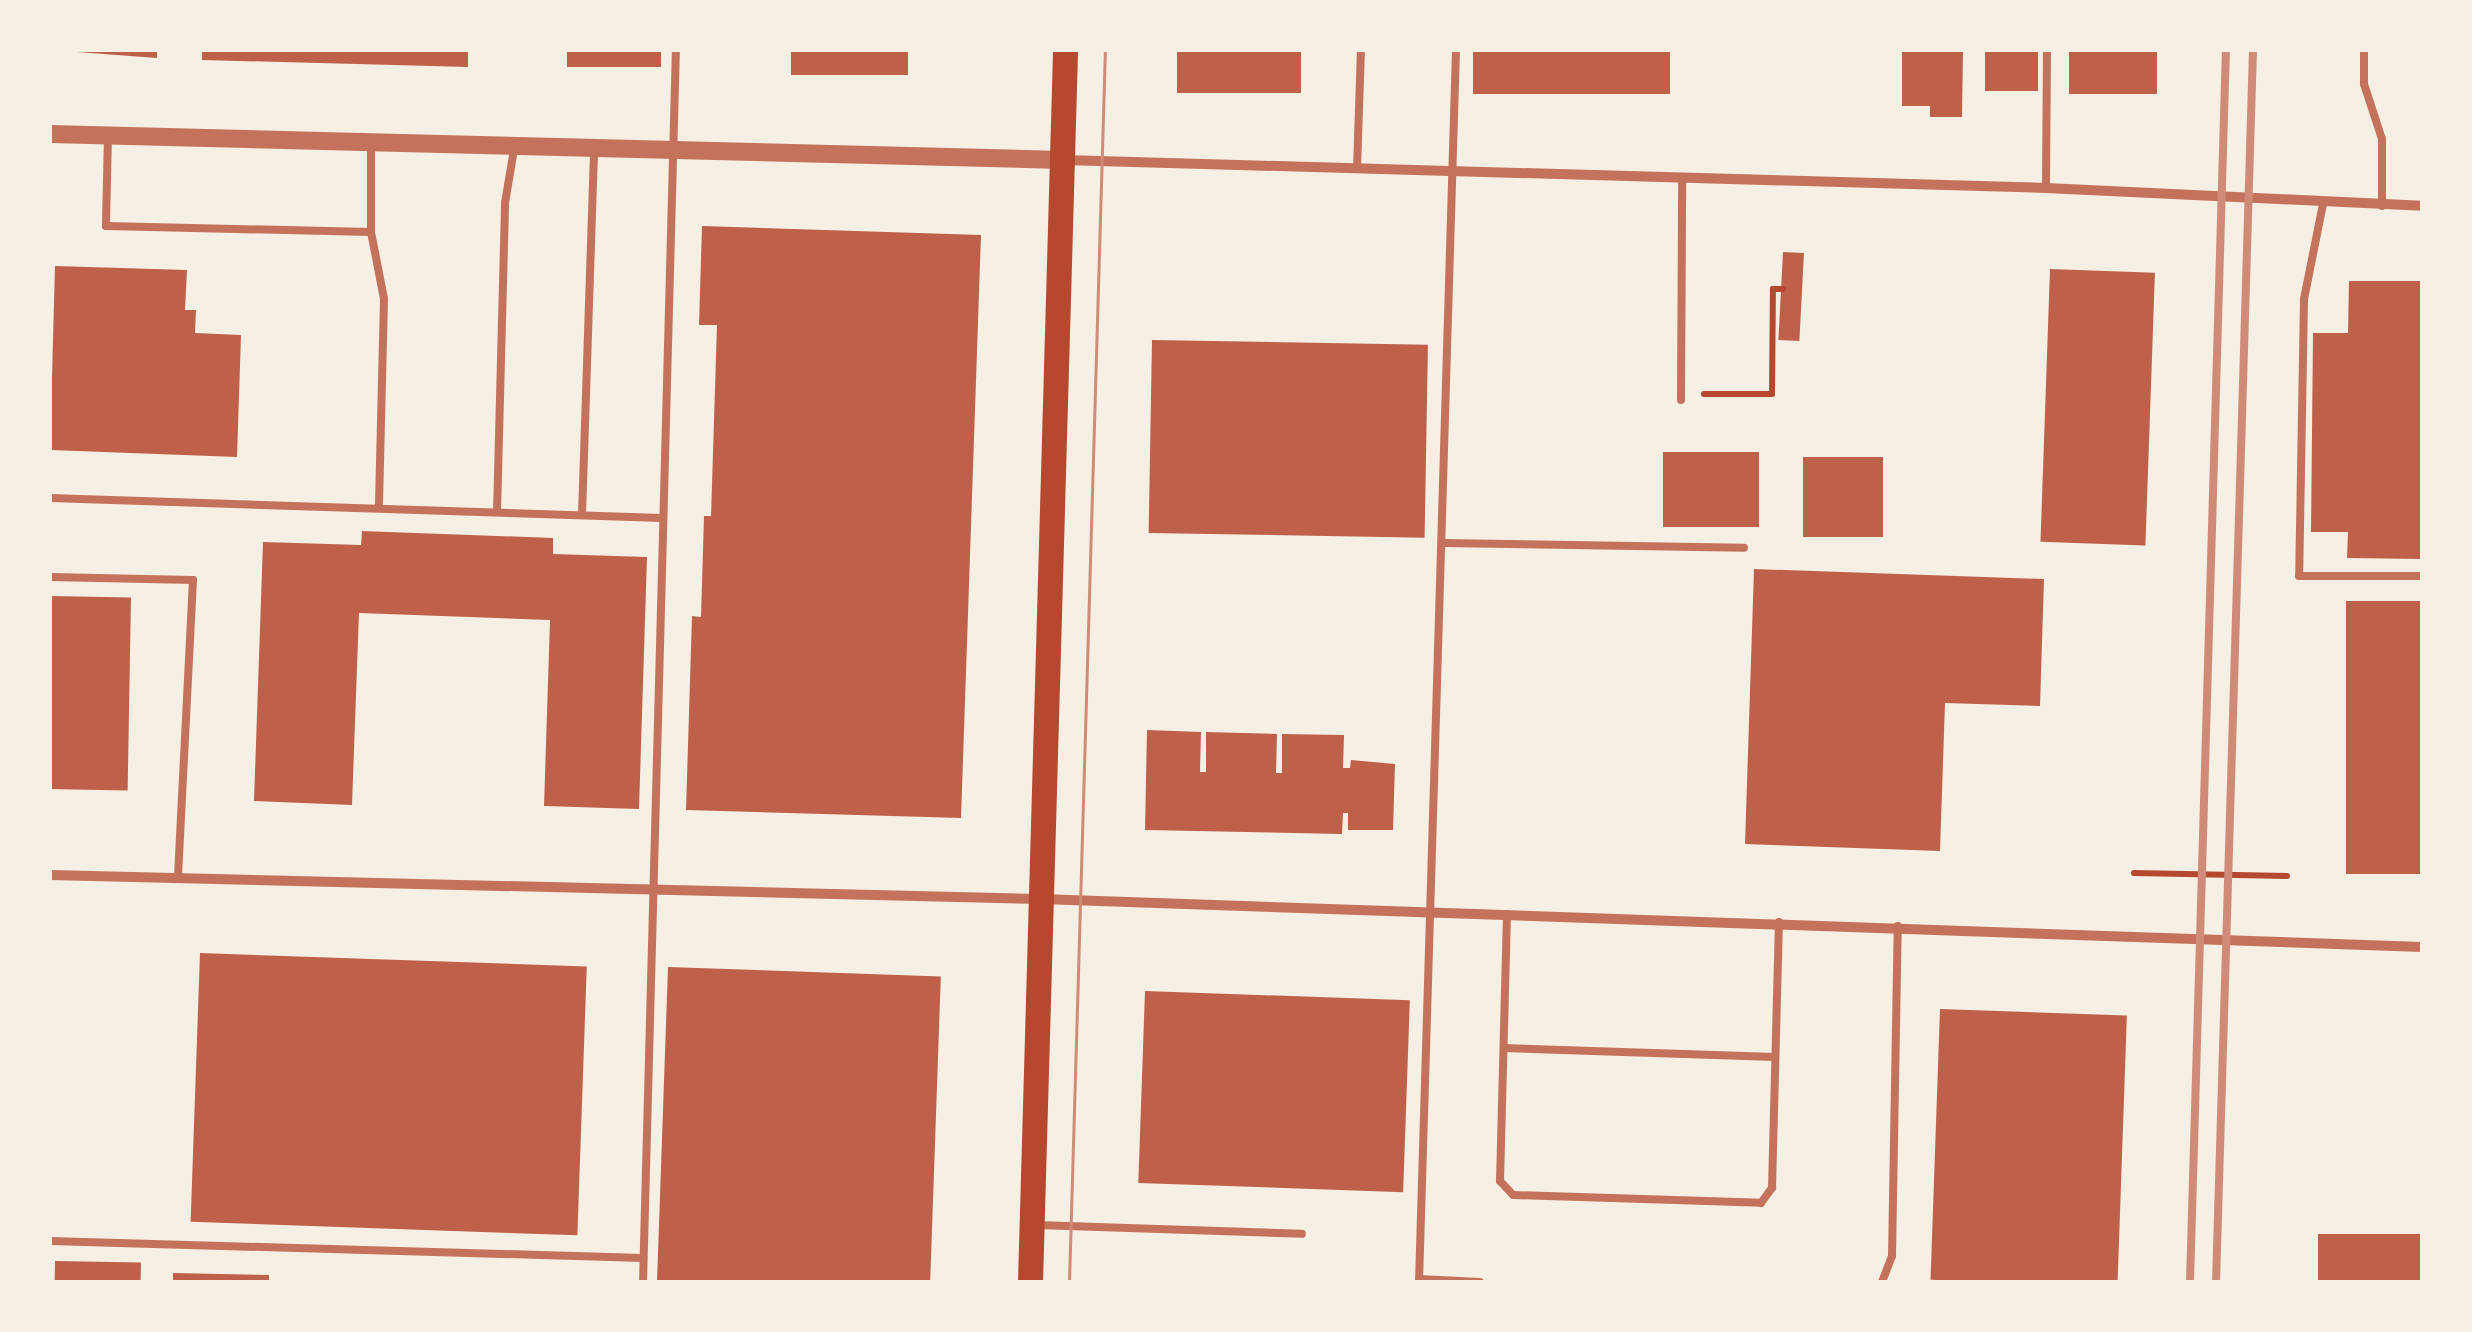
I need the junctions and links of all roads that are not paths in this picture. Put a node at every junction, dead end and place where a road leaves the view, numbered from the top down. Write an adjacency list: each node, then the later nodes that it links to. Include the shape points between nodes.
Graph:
1 (676, 50): 12 (lane)
2 (1066, 50): 13 (main road)
3 (1361, 50): 14 (lane)
4 (1456, 50): 15 (lane)
5 (2048, 50): 17 (lane)
6 (2364, 50): 19 (lane, via 2364,84 2382,139)
7 (50, 134): 8 (street)
8 (108, 135): 9 (street); 21 (lane, via 106,226)
9 (371, 141): 10 (street); 21 (lane)
10 (514, 145): 11 (street); 25 (lane, via 505,203)
11 (594, 146): 12 (street); 26 (lane)
12 (674, 148): 13 (street); 27 (lane)
13 (1062, 160): 14 (street); 35 (main road)
14 (1357, 169): 15 (street)
15 (1452, 172): 16 (street); 28 (lane)
16 (1682, 180): 17 (street); 22 (lane)
17 (2046, 188): 18 (street)
18 (2323, 204): 19 (street); 30 (lane, via 2304,299 2299,576)
19 (2382, 206): 20 (street)
20 (2422, 206)
21 (371, 232): 24 (lane, via 384,299)
22 (1681, 397)
23 (50, 498): 24 (lane)
24 (379, 508): 25 (lane)
25 (497, 512): 26 (lane)
26 (582, 515): 27 (lane)
27 (662, 518): 34 (lane)
28 (1442, 543): 29 (lane); 36 (lane)
29 (1744, 548)
30 (2422, 576)
31 (50, 577): 33 (lane, via 193,580)
32 (50, 875): 33 (street)
33 (178, 879): 34 (street)
34 (650, 892): 35 (street); 46 (lane)
35 (1040, 899): 36 (street); 43 (main road)
36 (1432, 912): 37 (street); 47 (lane)
37 (1507, 914): 38 (street); 41 (lane)
38 (1779, 922): 39 (street); 42 (lane)
39 (1898, 926): 40 (street); 51 (lane, via 1892,1256)
40 (2422, 947)
41 (1504, 1048): 42 (lane); 42 (lane, via 1500,1181 1512,1195 1761,1203 1772,1188)
42 (1775, 1057)
43 (1032, 1225): 44 (lane); 49 (main road)
44 (1302, 1234)
45 (50, 1241): 46 (lane)
46 (643, 1258): 48 (lane)
47 (1419, 1280): 50 (lane)
48 (643, 1282)
49 (1030, 1282)
50 (1480, 1282)
51 (1882, 1282)

